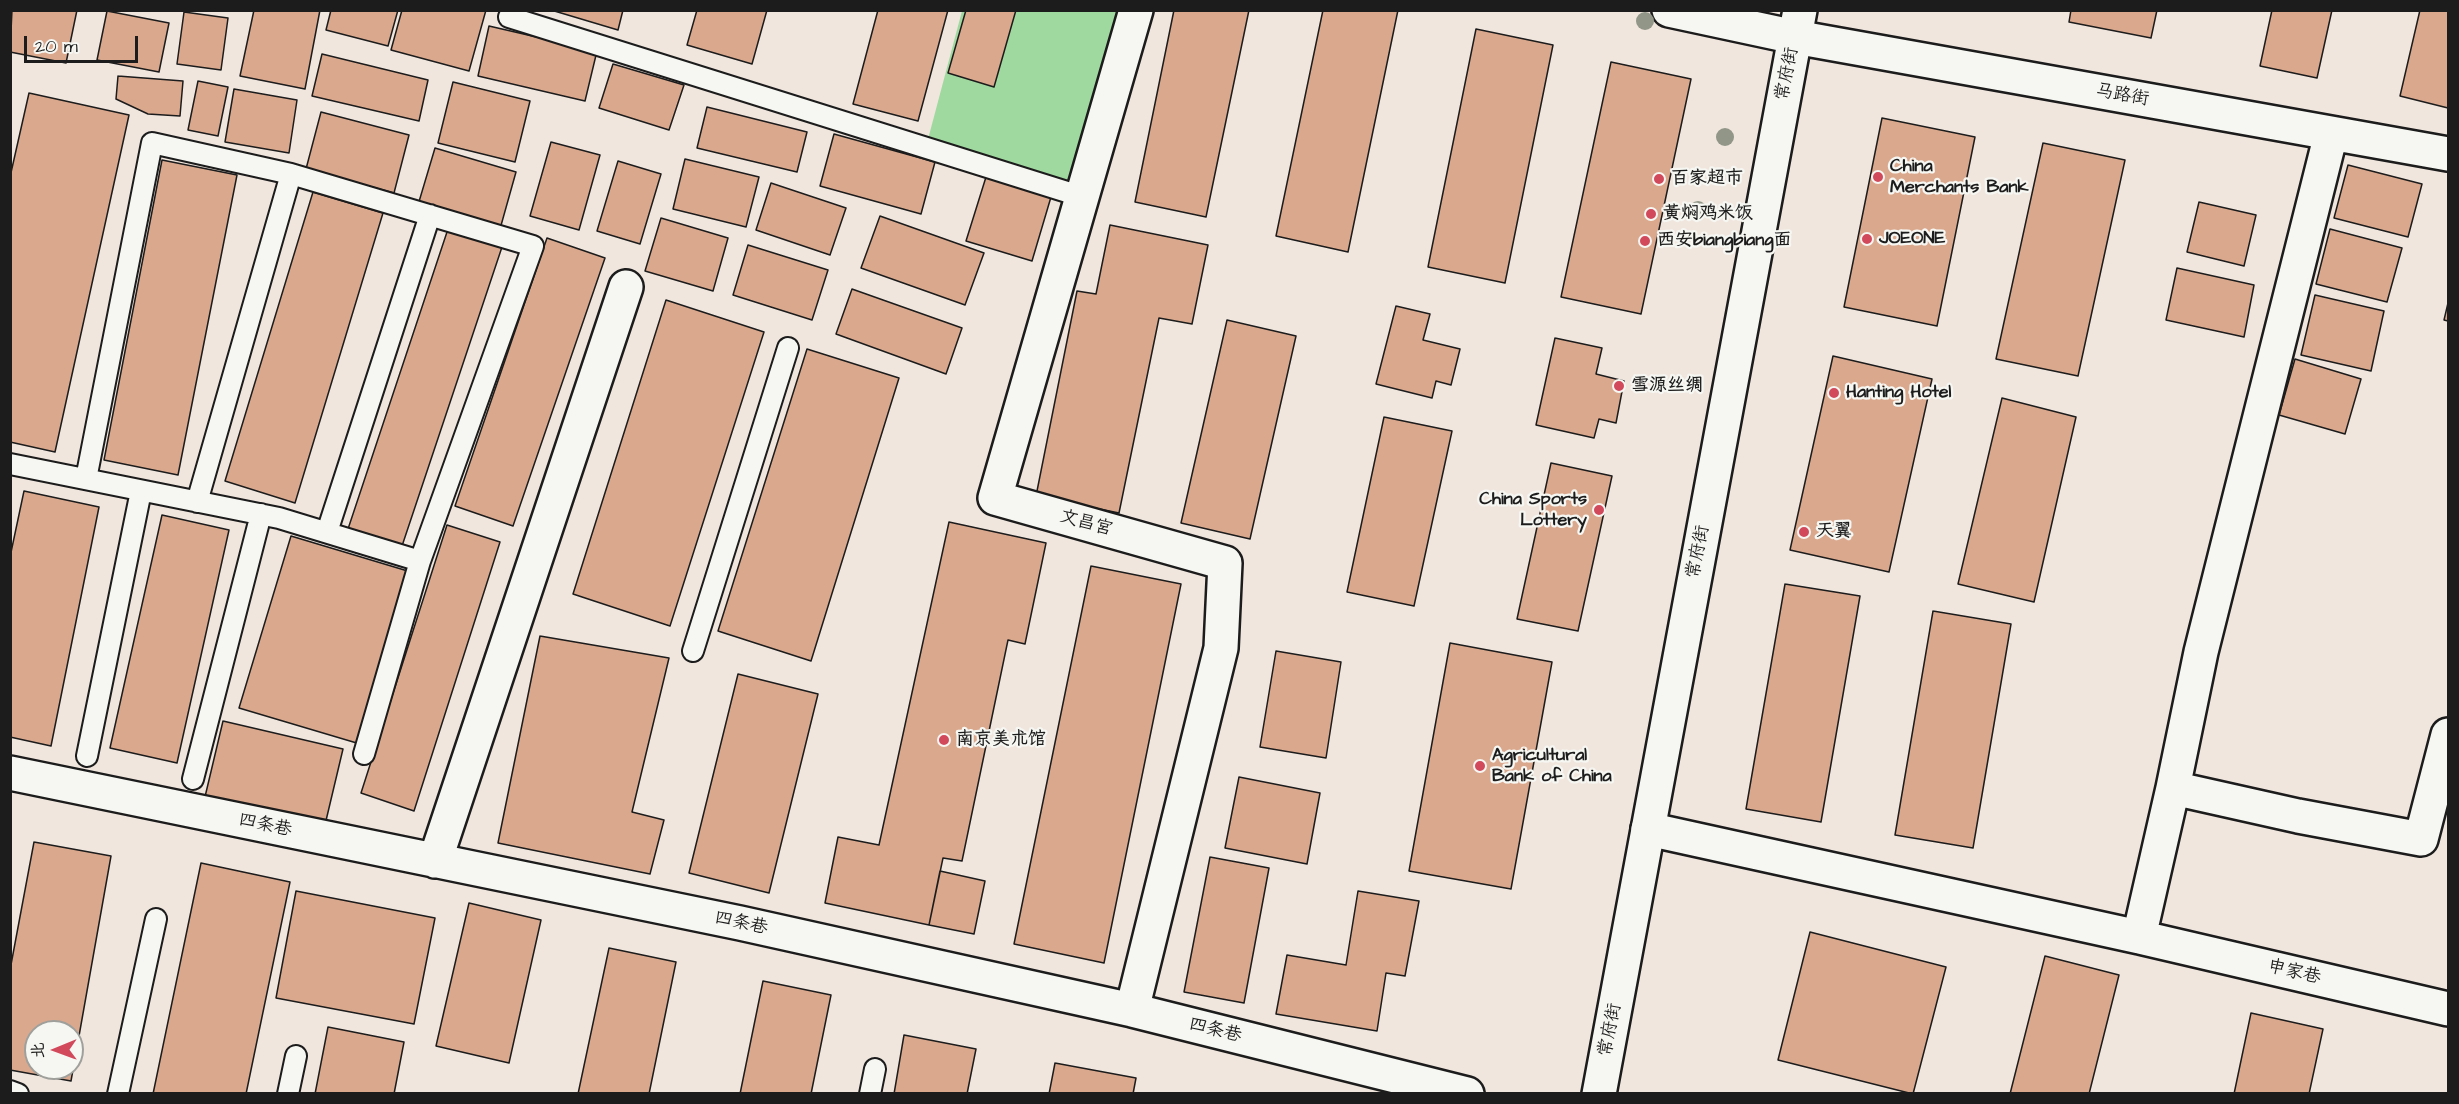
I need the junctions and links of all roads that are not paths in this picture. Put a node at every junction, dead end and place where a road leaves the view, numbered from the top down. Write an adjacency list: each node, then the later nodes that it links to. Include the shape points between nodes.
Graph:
1 (1136, 10): 8 (street, 文昌宫)
2 (1669, 10): 4 (street, 马路街)
3 (509, 17): 8 (lane)
4 (1798, 24): 5 (street, 马路街); 26 (street, 常府街)
5 (2331, 134): 6 (street, 马路街); 25 (street, via 2201,652)
6 (2448, 154)
7 (291, 174): 9 (lane); 13 (lane, via 153,143); 15 (lane)
8 (1083, 197): 31 (street, 文昌宫, via 995,498 1225,563 1221,648)
9 (430, 215): 17 (lane); 18 (lane, via 533,246)
10 (626, 287): 27 (street)
11 (788, 348): 19 (lane)
12 (10, 464): 13 (lane)
13 (86, 479): 14 (lane)
14 (141, 491): 15 (lane); 22 (lane)
15 (197, 502): 16 (lane)
16 (261, 514): 17 (lane); 24 (lane)
17 (327, 532): 18 (lane)
18 (420, 561): 21 (lane)
19 (693, 651)
20 (2448, 735): 25 (street, via 2421,839)
21 (364, 754)
22 (87, 756)
23 (11, 775): 27 (street, 四条巷)
24 (193, 779)
25 (2173, 788): 29 (street)
26 (1648, 829): 29 (street, 申家巷); 40 (street, 常府街)
27 (435, 861): 31 (street, 四条巷, via 740,923)
28 (156, 919): 36 (lane)
29 (2139, 937): 30 (street, 申家巷)
30 (2448, 1009)
31 (1132, 1010): 39 (street, 四条巷)
32 (296, 1056): 37 (lane)
33 (875, 1069): 38 (lane)
34 (10, 1091): 35 (lane)
35 (18, 1094)
36 (118, 1094)
37 (288, 1094)
38 (870, 1094)
39 (1467, 1094)
40 (1599, 1094)

